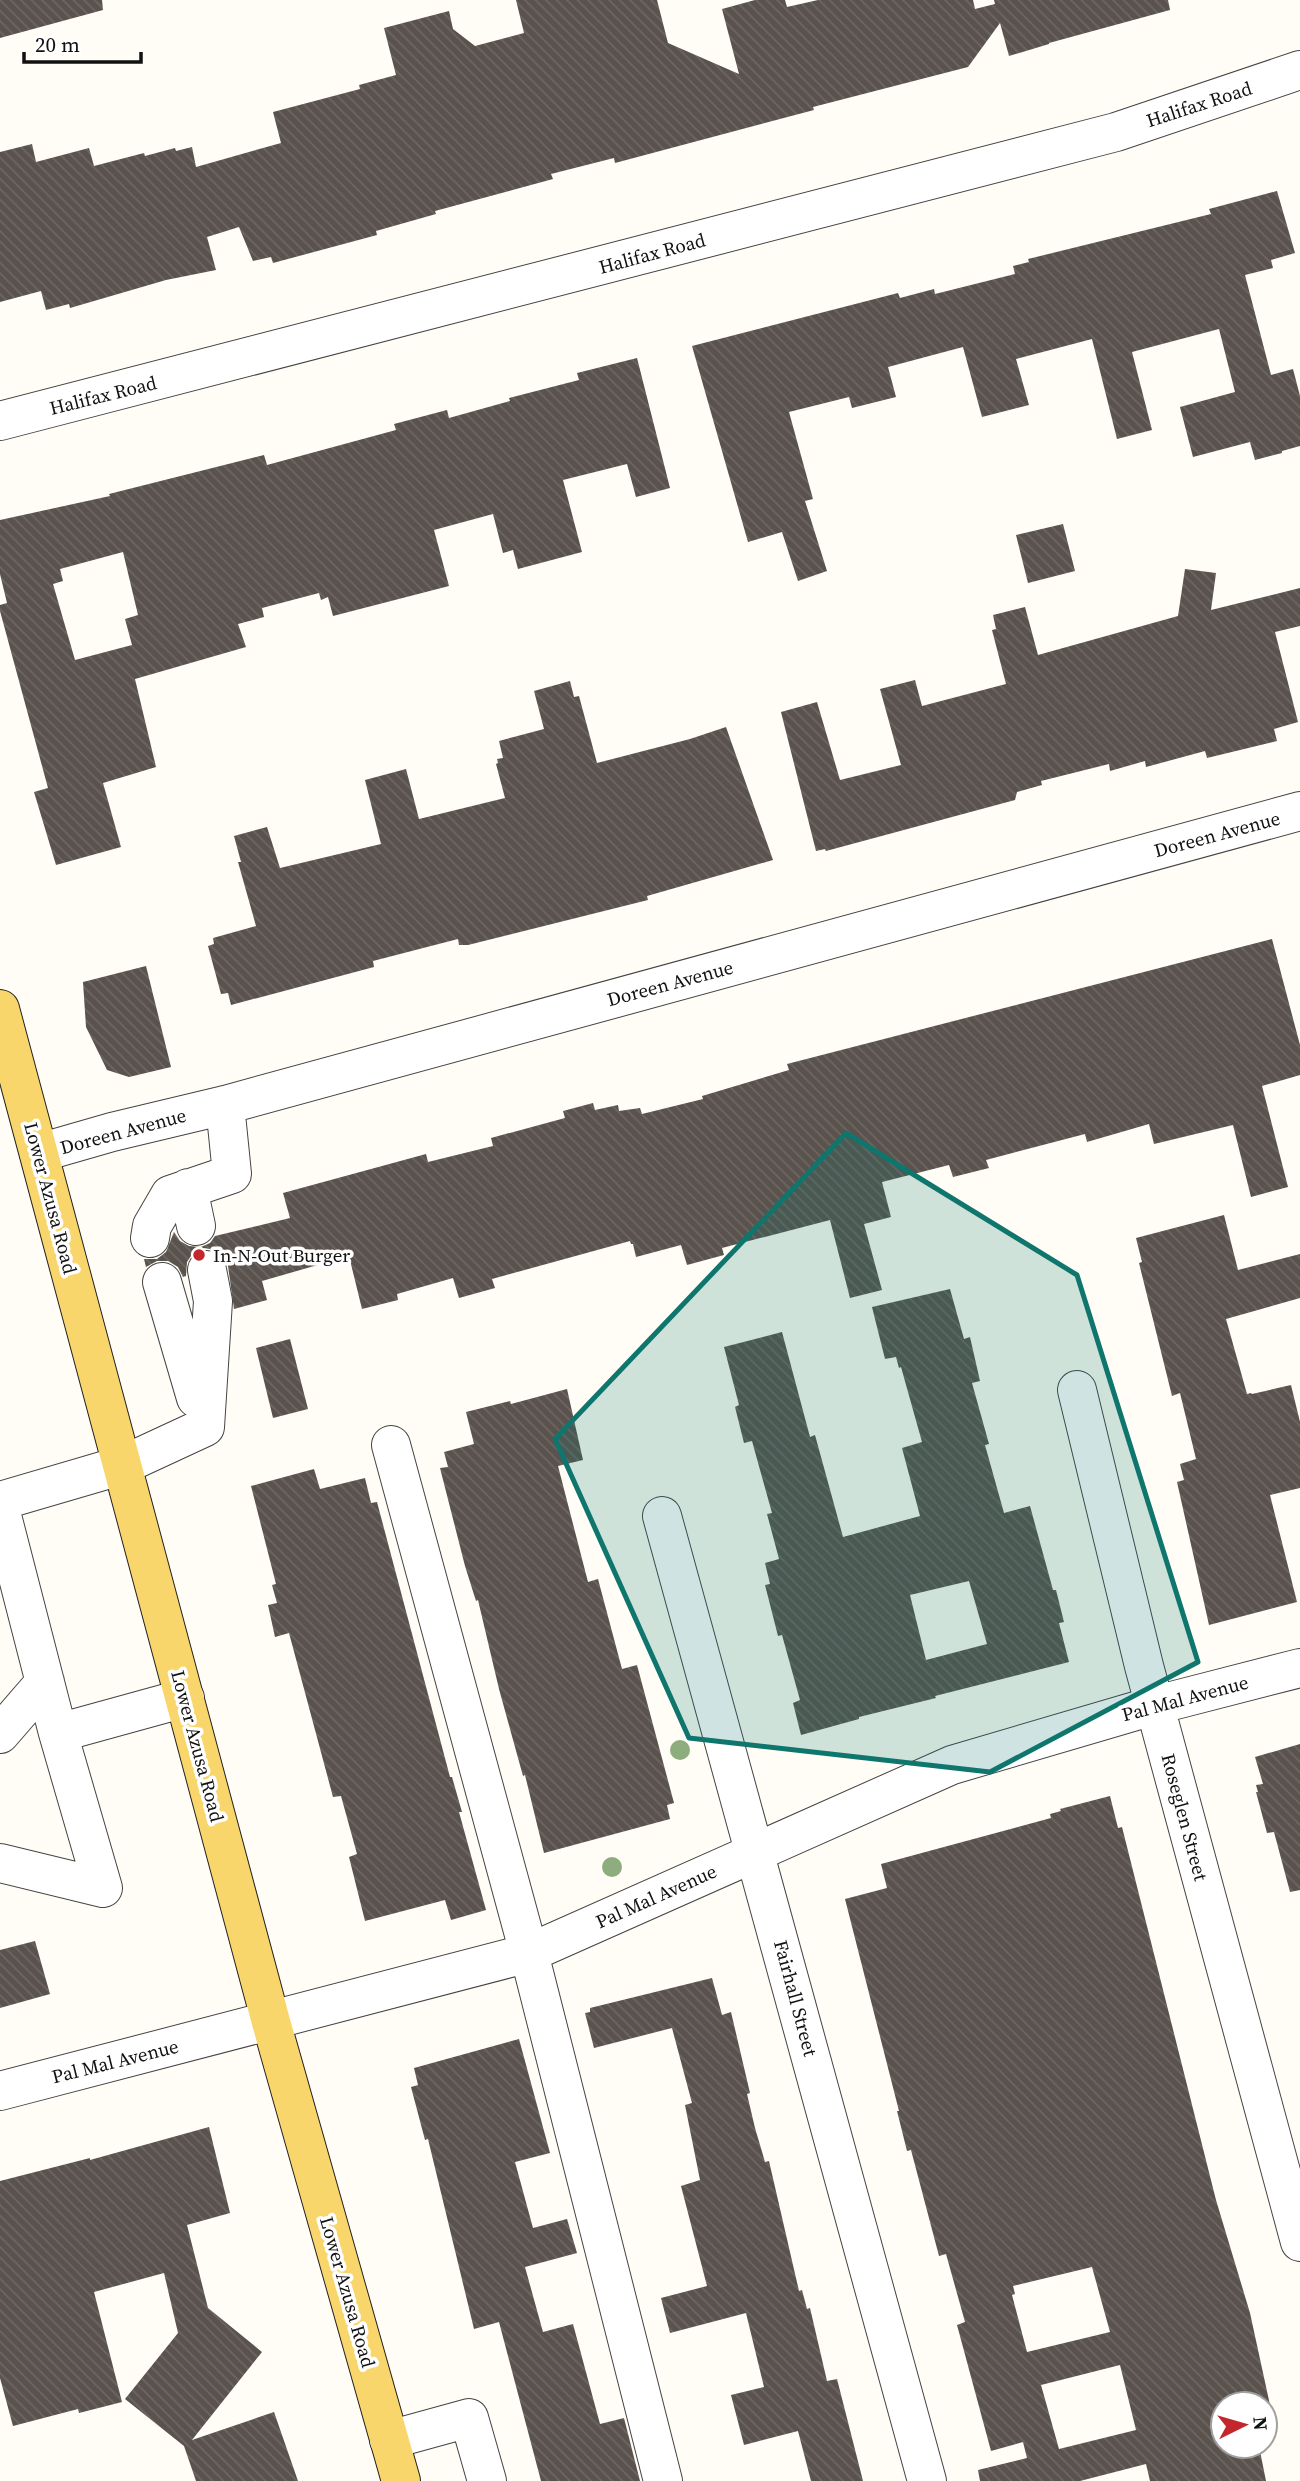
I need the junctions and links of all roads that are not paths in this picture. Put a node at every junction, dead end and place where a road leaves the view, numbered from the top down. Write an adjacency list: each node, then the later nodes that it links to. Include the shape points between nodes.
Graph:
1 (1300, 70): 2 (street, Halifax Road, via 1116,132)
2 (0, 421)
3 (1300, 811): 5 (street, Doreen Avenue)
4 (0, 1009): 6 (main road, Lower Azusa Road)
5 (225, 1105): 6 (street, Doreen Avenue); 7 (street, via 232,1174)
6 (39, 1153): 15 (main road, Lower Azusa Road)
7 (188, 1188): 8 (street); 9 (street, via 170,1195)
8 (196, 1226)
9 (150, 1238)
10 (207, 1270): 13 (street, via 213,1301)
11 (162, 1282): 13 (street)
12 (1077, 1390): 22 (street, Roseglen Street)
13 (205, 1427): 15 (street)
14 (391, 1445): 27 (street)
15 (123, 1465): 16 (street); 21 (main road, Lower Azusa Road)
16 (0, 1501)
17 (662, 1516): 25 (street, Fairhall Street)
18 (3, 1532): 20 (street)
19 (1300, 1668): 22 (street, Pal Mal Avenue)
20 (45, 1682): 23 (street); 24 (street)
21 (185, 1698): 23 (street); 28 (main road, Lower Azusa Road)
22 (1156, 1705): 25 (street, Pal Mal Avenue, via 952,1765); 30 (street, Roseglen Street)
23 (58, 1732): 26 (street, via 103,1888)
24 (0, 1734)
25 (756, 1852): 27 (street, Pal Mal Avenue); 35 (street, Fairhall Street)
26 (0, 1863)
27 (530, 1953): 28 (street, Pal Mal Avenue); 34 (street)
28 (271, 2022): 29 (street, Pal Mal Avenue); 31 (main road, Lower Azusa Road)
29 (0, 2091)
30 (1300, 2242)
31 (389, 2440): 32 (main road, Lower Azusa Road); 33 (street, via 469,2418)
32 (401, 2481)
33 (487, 2481)
34 (663, 2481)
35 (927, 2481)

